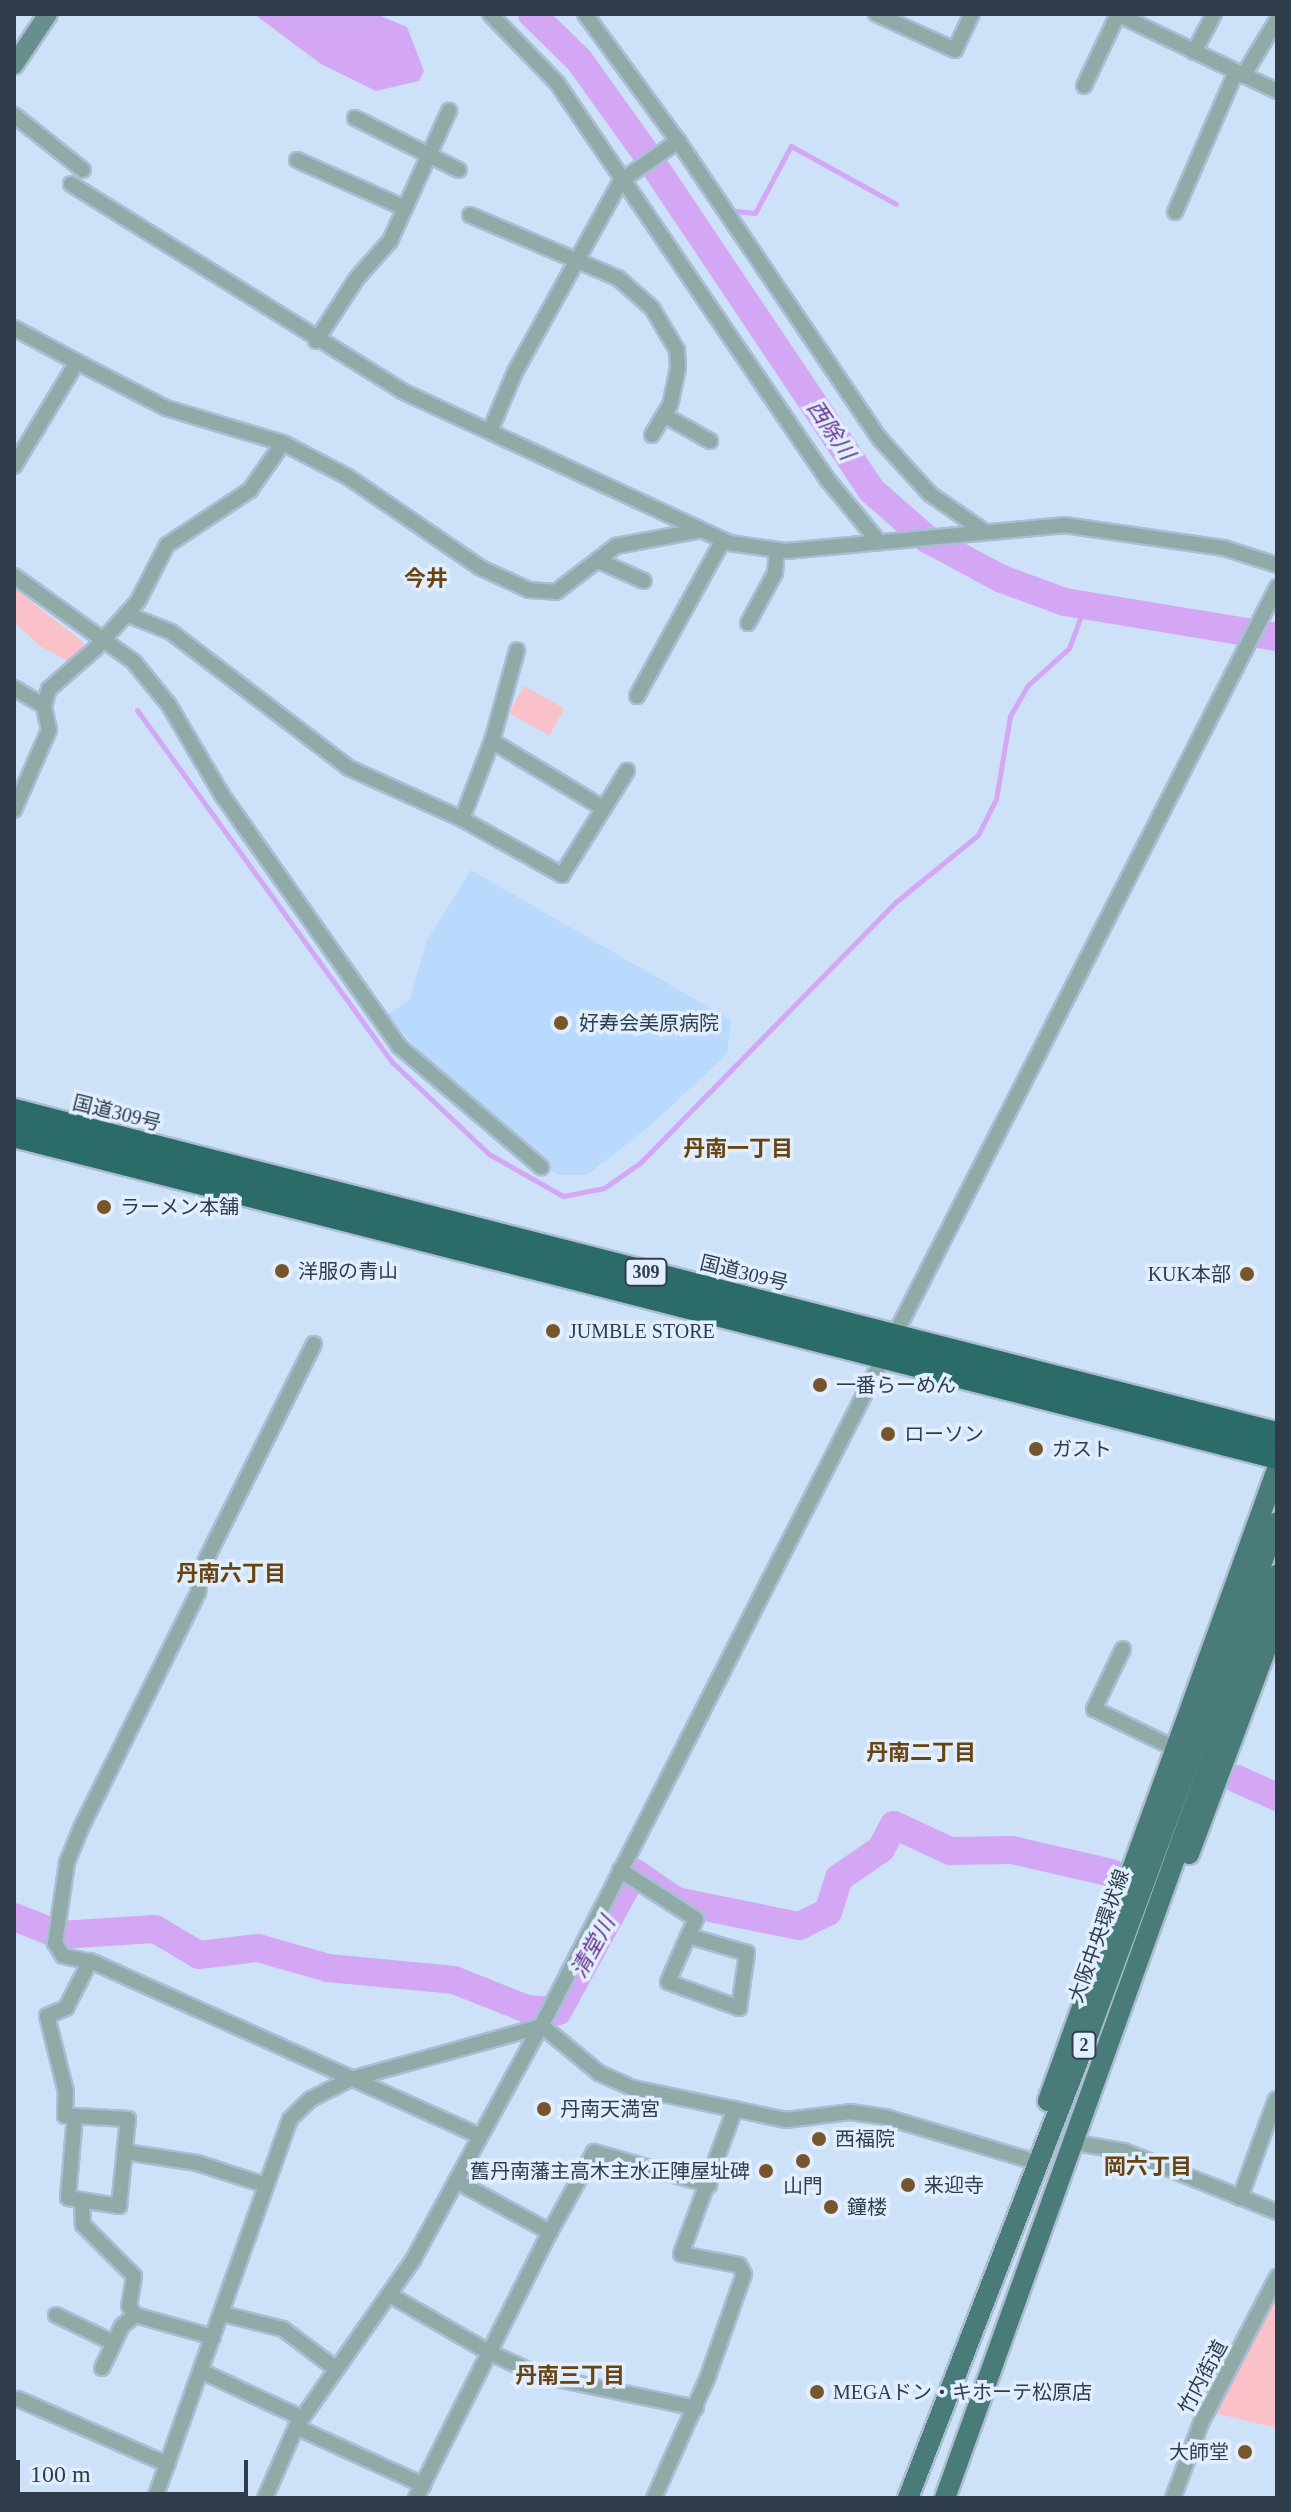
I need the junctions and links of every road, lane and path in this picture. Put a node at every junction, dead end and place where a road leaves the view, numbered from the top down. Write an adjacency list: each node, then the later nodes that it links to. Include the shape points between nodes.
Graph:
1 (48, 14): 10 (street)
2 (490, 14): 22 (street, via 557,83)
3 (585, 14): 17 (street)
4 (876, 14): 5 (street, via 955,50)
5 (972, 14)
6 (1118, 14): 9 (street); 12 (street)
7 (1214, 14): 9 (street)
8 (1277, 20): 11 (street)
9 (1194, 52): 11 (street)
10 (14, 65)
11 (1239, 74): 13 (street); 25 (street)
12 (1084, 86)
13 (1277, 91)
14 (449, 111): 18 (street)
15 (14, 115): 20 (street)
16 (355, 118): 18 (street)
17 (673, 144): 22 (street); 38 (street, via 880,439 930,494)
18 (429, 156): 21 (street); 24 (street)
19 (297, 160): 24 (street)
20 (83, 170)
21 (459, 170)
22 (624, 178): 27 (street); 40 (street, via 827,479)
23 (71, 184): 29 (street)
24 (405, 208): 29 (street, via 390,241 357,278)
25 (1175, 212)
26 (470, 215): 27 (street)
27 (579, 261): 31 (street, via 636,291 665,327 677,350 678,383); 32 (street, via 515,372)
28 (14, 328): 30 (street)
29 (316, 341): 32 (street, via 402,391)
30 (77, 362): 35 (street, via 166,408); 36 (street)
31 (664, 415): 33 (street); 34 (street)
32 (490, 431): 37 (street)
33 (652, 435)
34 (710, 441)
35 (283, 443): 42 (street, via 348,477 481,568 529,590 556,592); 47 (street, via 250,490 167,545 150,585)
36 (14, 466)
37 (702, 530): 39 (street); 42 (street, via 616,546)
38 (978, 533): 40 (street); 43 (street, via 1064,525 1224,548)
39 (723, 540): 41 (street); 52 (street)
40 (882, 542): 41 (street)
41 (777, 550): 48 (street, via 775,573)
42 (599, 561): 45 (street)
43 (1277, 565)
44 (14, 576): 49 (street, via 59,613)
45 (644, 581)
46 (1274, 592): 62 (street)
47 (126, 614): 49 (street); 58 (street, via 171,632 349,768)
48 (748, 623)
49 (104, 638): 53 (street, via 49,689); 61 (street, via 134,662 169,705 222,795 399,1046)
50 (517, 650): 54 (street)
51 (14, 688): 53 (street)
52 (637, 696)
53 (44, 706): 57 (street, via 49,730)
54 (492, 741): 56 (street); 58 (street)
55 (627, 771): 56 (street)
56 (603, 808): 58 (street, via 562,875)
57 (14, 810)
58 (462, 819)
59 (14, 1111): 62 (highway, 国道309号 / 309)
60 (14, 1135): 64 (highway, 309)
61 (541, 1167)
62 (895, 1335): 64 (street); 65 (highway, 国道309号 / 309)
63 (314, 1344): 76 (street, via 67,1863 55,1943 63,1956)
64 (882, 1360): 66 (highway, 309); 74 (street)
65 (1277, 1434)
66 (1277, 1457)
67 (1277, 1469): 72 (main road)
68 (1277, 1522): 73 (main road, 大阪中央環状線 / 2)
69 (1277, 1575): 73 (main road, 大阪中央環状線 / 2)
70 (1277, 1620): 83 (main road)
71 (1123, 1649): 72 (street, via 1094,1709)
72 (1176, 1749): 85 (main road)
73 (1180, 1810): 89 (main road, 大阪中央環状線 / 2); 95 (main road, 大阪中央環状線 / 2)
74 (622, 1872): 75 (street, via 696,1919); 77 (street)
75 (688, 1936): 75 (street, via 668,1982 739,2008 747,1953)
76 (90, 1961): 78 (street); 81 (street, via 66,2008 47,2016 66,2092 65,2116)
77 (547, 2015): 78 (street); 80 (street, via 610,2078 678,2100); 82 (street)
78 (351, 2079): 82 (street); 87 (street, via 311,2099 290,2119)
79 (1276, 2099): 90 (street)
80 (735, 2109): 85 (street, via 786,2120 850,2112 885,2117); 88 (street)
81 (75, 2116): 84 (street, via 128,2119); 91 (street, via 68,2198)
82 (480, 2136): 86 (street)
83 (1082, 2144): 89 (main road); 90 (street, via 1124,2151)
84 (125, 2152): 87 (street, via 197,2163); 91 (street, via 119,2206)
85 (1026, 2159): 95 (main road)
86 (456, 2181): 93 (street); 96 (street)
87 (265, 2185): 97 (street)
88 (709, 2185): 93 (street, via 594,2152); 107 (street, via 681,2254 739,2265 744,2274)
89 (1051, 2198): 115 (main road, 大阪中央環状線 / 2)
90 (1240, 2198): 92 (street)
91 (82, 2200): 99 (street, via 83,2225 134,2276 129,2306)
92 (1277, 2212)
93 (550, 2232): 102 (street)
94 (1277, 2277): 116 (street, 竹内街道, via 1201,2423)
95 (993, 2280): 114 (main road, 大阪中央環状線 / 2)
96 (390, 2295): 102 (street); 104 (street)
97 (223, 2314): 100 (street); 104 (street, via 283,2329)
98 (56, 2315): 101 (street)
99 (135, 2315): 100 (street); 101 (street)
100 (213, 2337): 105 (street)
101 (114, 2343): 103 (street)
102 (490, 2353): 107 (street, via 542,2376); 110 (street)
103 (102, 2368)
104 (335, 2368): 108 (street)
105 (201, 2371): 108 (street); 109 (street)
106 (18, 2399): 109 (street)
107 (696, 2408): 113 (street)
108 (299, 2422): 110 (street); 112 (street)
109 (167, 2464): 111 (street)
110 (419, 2492)
111 (155, 2498)
112 (265, 2498)
113 (654, 2498)
114 (908, 2498)
115 (945, 2498)
116 (1173, 2498)

